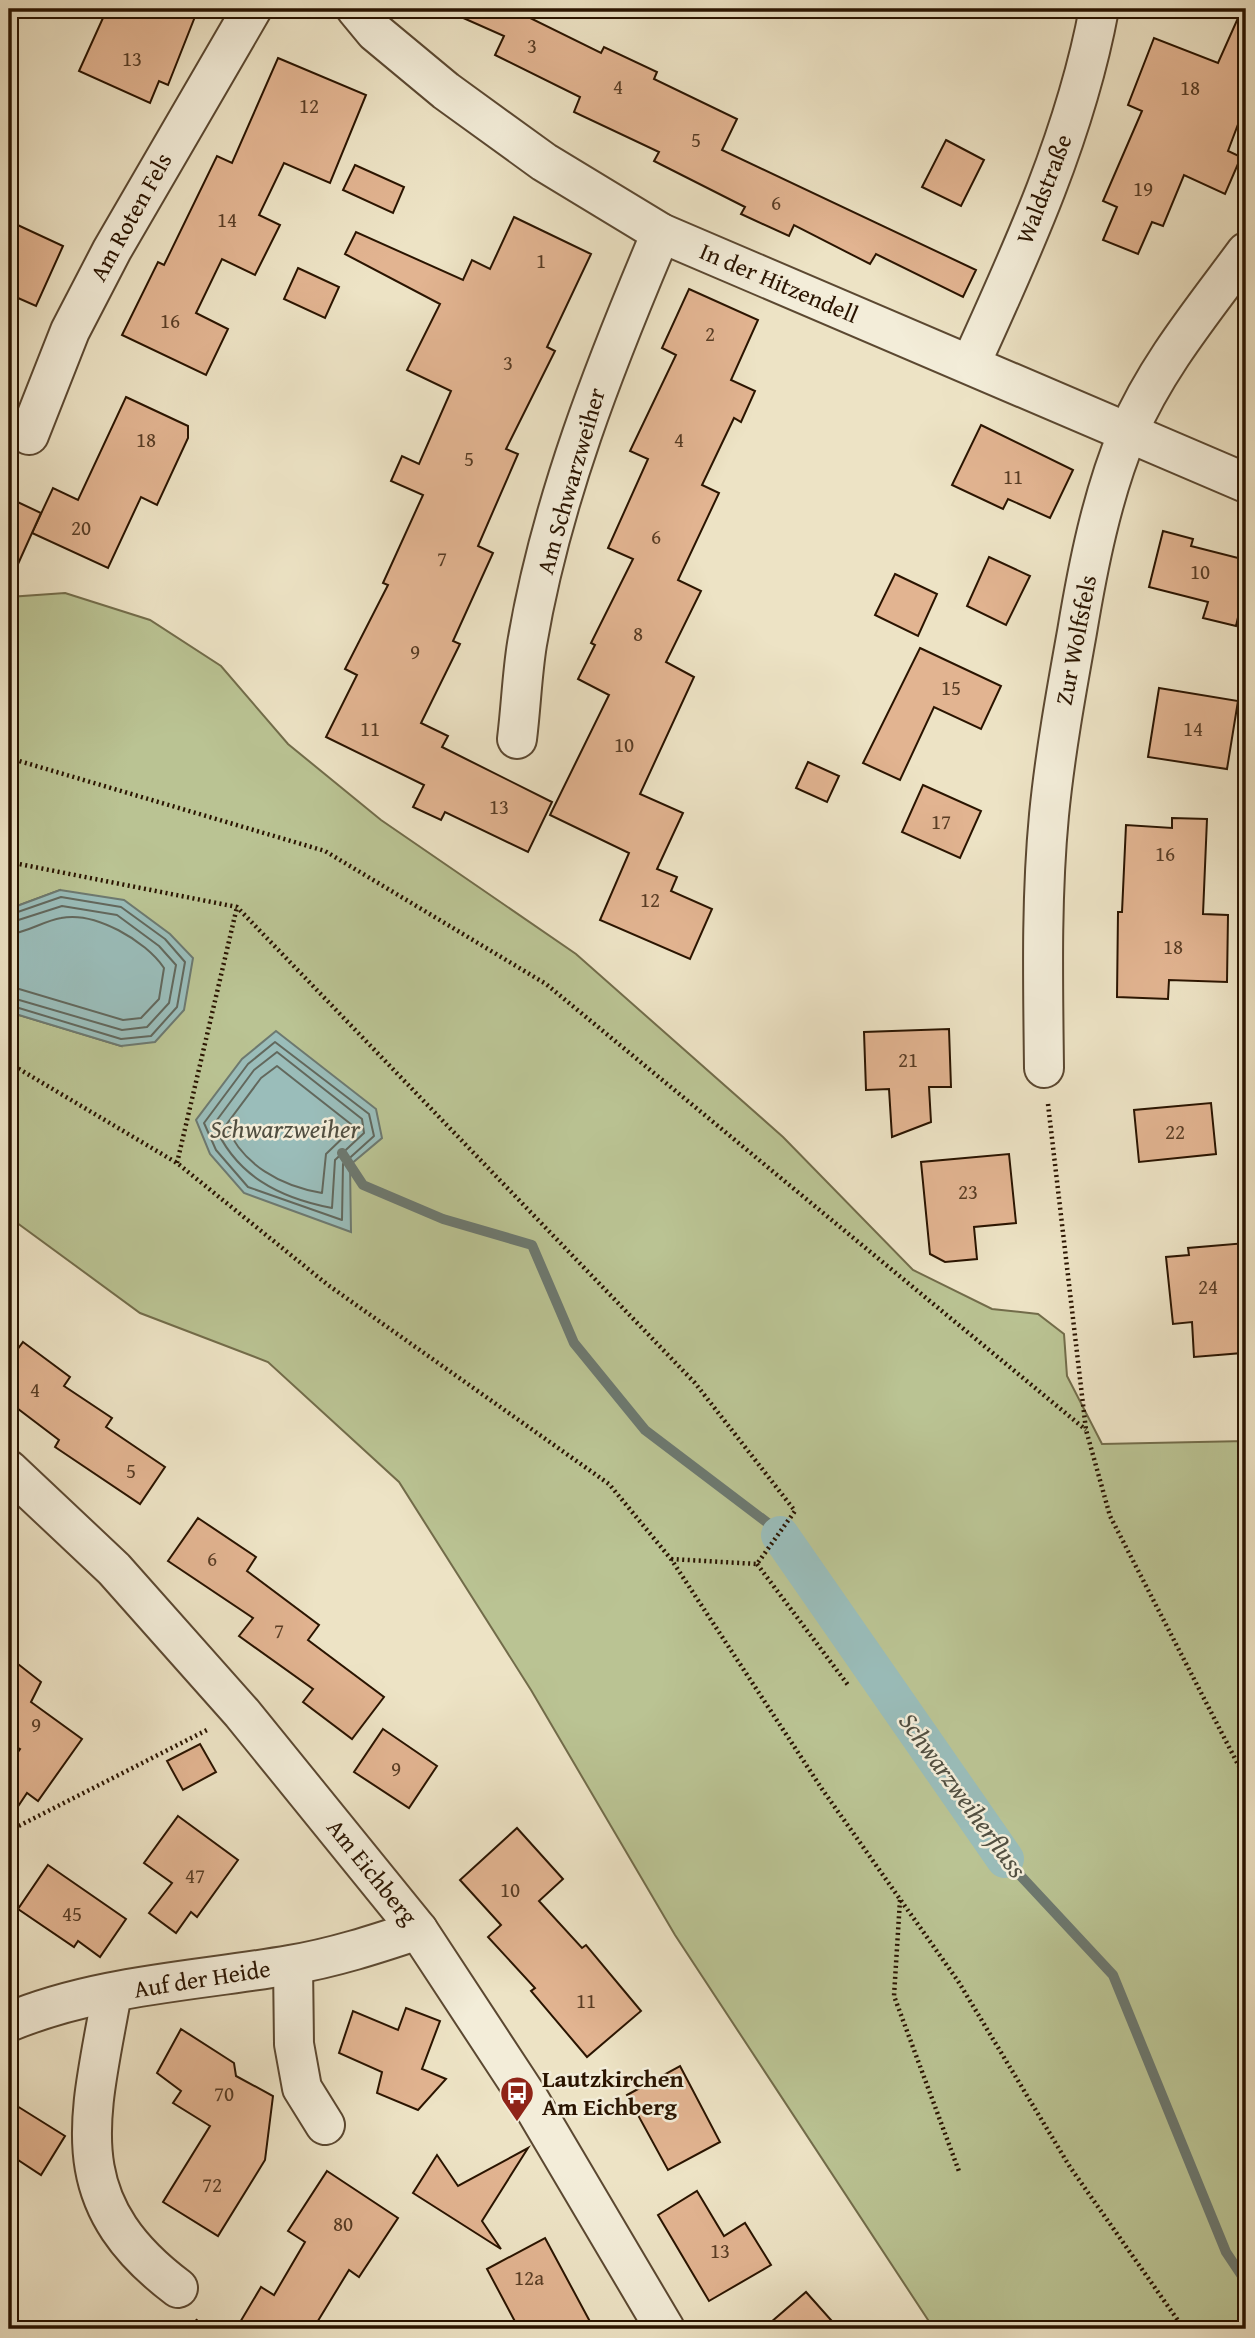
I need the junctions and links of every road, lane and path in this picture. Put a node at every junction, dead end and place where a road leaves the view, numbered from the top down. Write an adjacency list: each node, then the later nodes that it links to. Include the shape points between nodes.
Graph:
1 (252, 9): 8 (street, Am Roten Fels, via 112,250 70,331)
2 (356, 9): 4 (street, In der Hitzendell, via 375,32 446,91 544,162)
3 (1099, 9): 6 (street, Waldstraße, via 1074,110 1043,197)
4 (661, 233): 6 (street, In der Hitzendell); 10 (street, Am Schwarzweiher, via 610,354 565,493 527,643)
5 (1246, 252): 7 (street, Zur Wolfsfels, via 1192,324)
6 (971, 363): 7 (street, In der Hitzendell)
7 (1128, 433): 9 (street, In der Hitzendell); 15 (street, Zur Wolfsfels, via 1104,505 1084,592 1049,815 1042,934)
8 (29, 435)
9 (1246, 483)
10 (517, 739)
11 (9, 758): 17 (path, via 325,851 546,984)
12 (9, 862): 13 (path)
13 (237, 907): 16 (path); 20 (path, via 695,1383 795,1511)
14 (9, 1063): 16 (path)
15 (1044, 1068): 17 (path)
16 (177, 1163): 19 (path, via 328,1285 609,1485)
17 (1086, 1430): 23 (path, via 1110,1516)
18 (9, 1470): 22 (street, Am Eichberg, via 114,1569)
19 (671, 1559): 20 (path); 25 (path, via 814,1778)
20 (757, 1564): 21 (path)
21 (848, 1685)
22 (242, 1713): 24 (path); 26 (street, Am Eichberg)
23 (1246, 1780)
24 (9, 1830)
25 (900, 1899): 31 (path, via 894,1996); 34 (path, via 958,1981 1070,2166)
26 (418, 1930): 27 (street, Auf der Heide); 33 (street, Am Eichberg, via 530,2099)
27 (293, 1965): 28 (street, Auf der Heide); 30 (street, Auf der Heide, via 294,2044 302,2088)
28 (112, 1993): 29 (street, Auf der Heide); 32 (street, Auf der Heide, via 93,2101 91,2160 104,2203 125,2239)
29 (9, 2022)
30 (325, 2124)
31 (960, 2174)
32 (178, 2288)
33 (664, 2329)
34 (1184, 2329)

